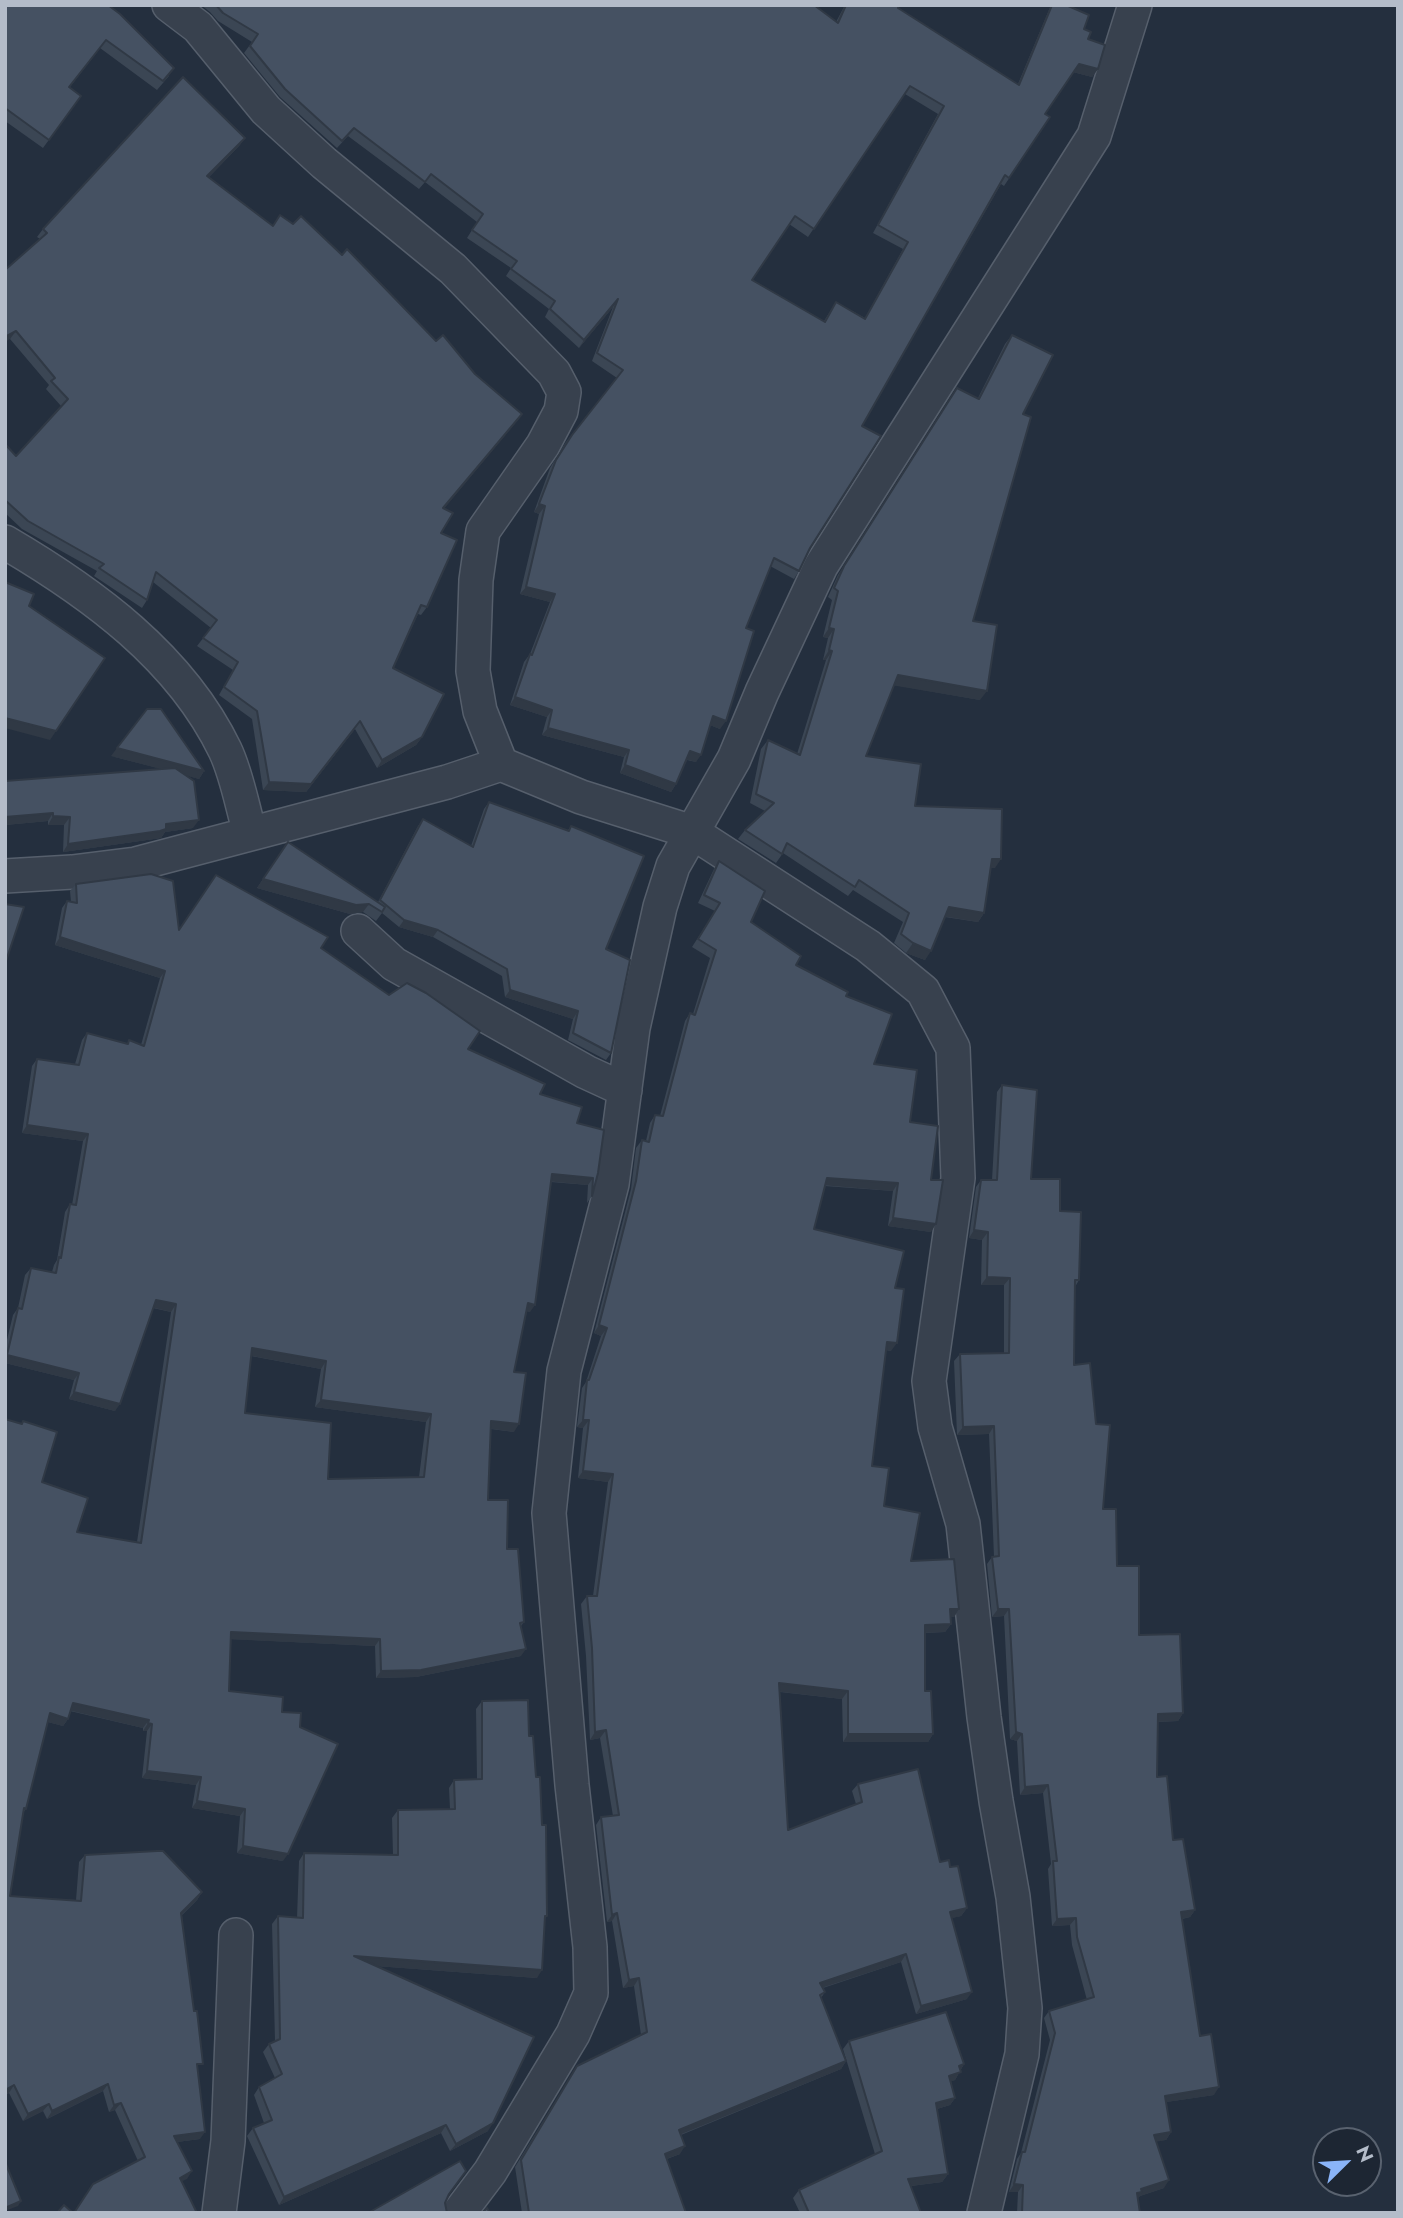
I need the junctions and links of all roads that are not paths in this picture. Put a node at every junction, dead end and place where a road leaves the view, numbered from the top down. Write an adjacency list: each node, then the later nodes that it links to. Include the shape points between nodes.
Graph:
1 (169, 5): 4 (street, via 198,27 276,119 453,269 554,373 564,392 561,411 543,445 483,531 473,671 480,711)
2 (1135, 5): 5 (street, via 1094,136 821,566 734,759)
3 (5, 542): 6 (street, via 121,622 161,658 199,704 226,752)
4 (501, 764): 5 (street, via 581,797); 6 (street)
5 (692, 832): 9 (street, via 673,866 660,907 633,1028); 13 (street, via 868,946 923,991 953,1048 958,1178 929,1381 931,1405 963,1524 1025,2008 1022,2054)
6 (250, 833): 7 (street, via 136,864)
7 (5, 876)
8 (358, 931): 9 (street, via 394,964)
9 (625, 1090): 12 (street, via 612,1184 564,1371 550,1513 591,1993 573,2034 490,2172)
10 (236, 1935): 11 (street, via 228,2141)
11 (219, 2213)
12 (459, 2213)
13 (984, 2213)

